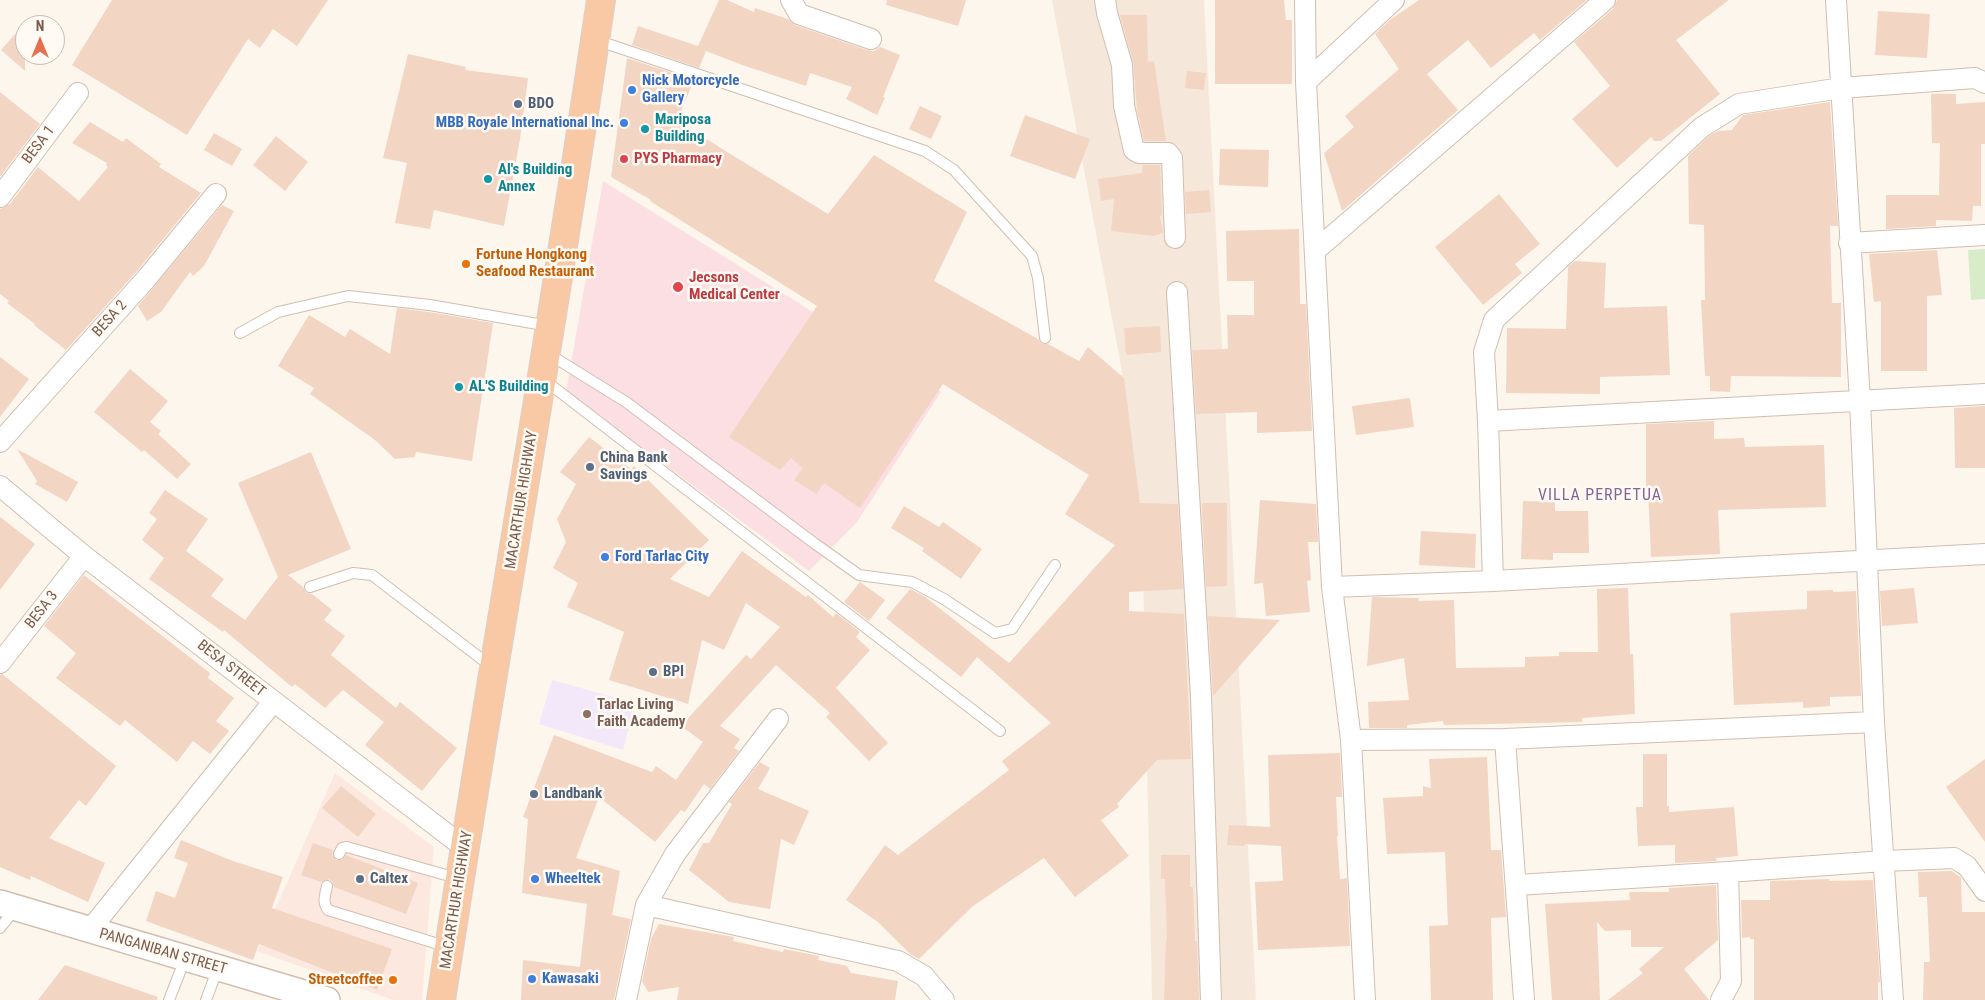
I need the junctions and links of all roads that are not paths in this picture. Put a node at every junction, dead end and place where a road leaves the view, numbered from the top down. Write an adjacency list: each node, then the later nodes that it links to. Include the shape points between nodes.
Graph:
1 (601, 0): 9 (highway, MACARTHUR HIGHWAY)
2 (790, 0): 8 (street, via 799,14)
3 (1106, 0): 17 (street, via 1122,66 1124,106 1134,150 1139,153 1168,153 1172,158)
4 (1305, 0): 10 (street)
5 (1394, 0): 10 (street)
6 (1605, 0): 19 (street)
7 (1836, 0): 12 (street)
8 (870, 39)
9 (596, 40): 21 (highway, MACARTHUR HIGHWAY); 23 (lane, via 890,138 925,151 954,170 1032,256)
10 (1306, 82): 19 (street)
11 (1985, 83): 12 (street, via 1975,78)
12 (1841, 88): 18 (street); 28 (street, via 1739,104 1702,128 1494,320 1484,352)
13 (78, 92): 15 (street, BESA 1)
14 (216, 194): 29 (street, BESA 2, via 146,279)
15 (0, 197)
16 (1985, 235): 18 (street)
17 (1175, 238)
18 (1849, 242): 27 (street)
19 (1316, 250): 37 (street)
20 (1177, 292): 67 (street, via 1199,667)
21 (552, 326): 22 (lane, via 430,305 348,296 278,312); 24 (highway, MACARTHUR HIGHWAY)
22 (240, 333)
23 (1046, 338)
24 (547, 352): 25 (highway, MACARTHUR HIGHWAY); 34 (lane, via 626,402 859,575 912,582 995,633 1012,628)
25 (542, 379): 39 (highway, MACARTHUR HIGHWAY); 43 (lane)
26 (1985, 394): 27 (street)
27 (1860, 401): 28 (street); 33 (street)
28 (1488, 421): 35 (street)
29 (0, 442)
30 (0, 486): 32 (street, BESA STREET)
31 (1985, 554): 33 (street)
32 (84, 556): 38 (street, BESA 3); 40 (street, BESA STREET)
33 (1867, 560): 35 (street); 42 (street)
34 (1055, 565)
35 (1492, 581): 37 (street)
36 (310, 587): 39 (lane, via 353,572 372,576)
37 (1332, 587): 45 (street)
38 (0, 663)
39 (494, 669): 46 (highway, MACARTHUR HIGHWAY)
40 (273, 702): 46 (street, BESA STREET); 57 (street)
41 (778, 719): 55 (street, via 675,854)
42 (1874, 722): 44 (street); 48 (street)
43 (1000, 731)
44 (1506, 739): 45 (street); 51 (street)
45 (1351, 740): 68 (street)
46 (465, 848): 50 (highway, MACARTHUR HIGHWAY)
47 (339, 854): 50 (lane, via 342,848 347,847)
48 (1884, 861): 49 (street); 53 (street, via 1954,858 1967,866); 71 (street)
49 (1728, 872): 51 (street); 70 (street, via 1731,981)
50 (460, 879): 58 (highway, MACARTHUR HIGHWAY)
51 (1517, 885): 69 (street)
52 (327, 886): 58 (lane, via 324,904 328,910)
53 (1985, 891)
54 (8, 905): 56 (lane); 57 (street, PANGANIBAN STREET)
55 (646, 906): 65 (street); 66 (street, via 898,961 924,976)
56 (0, 928)
57 (90, 931): 59 (street, PANGANIBAN STREET)
58 (449, 948): 64 (highway, MACARTHUR HIGHWAY)
59 (185, 958): 60 (street, PANGANIBAN STREET); 61 (lane)
60 (218, 968): 62 (lane); 63 (street, PANGANIBAN STREET)
61 (170, 1000)
62 (206, 1000)
63 (327, 1000)
64 (441, 1000)
65 (626, 1000)
66 (944, 1000)
67 (1211, 1000)
68 (1365, 1000)
69 (1524, 1000)
70 (1721, 1000)
71 (1893, 1000)

